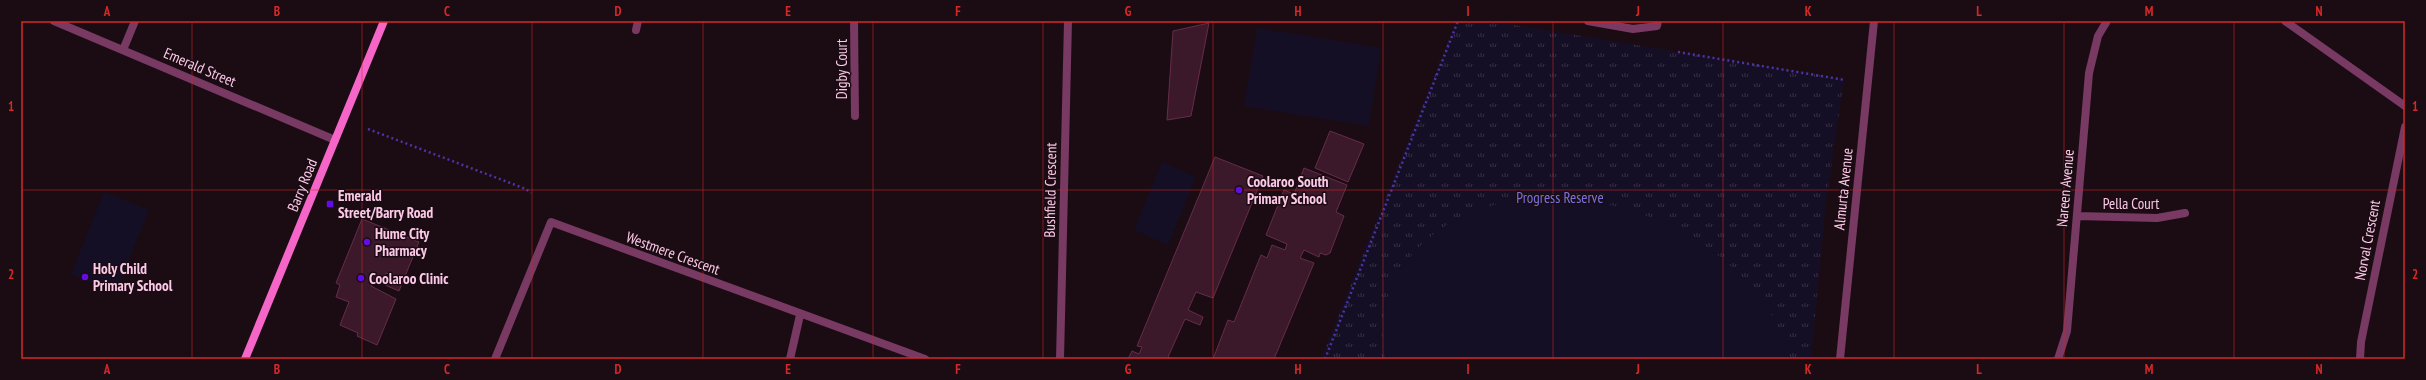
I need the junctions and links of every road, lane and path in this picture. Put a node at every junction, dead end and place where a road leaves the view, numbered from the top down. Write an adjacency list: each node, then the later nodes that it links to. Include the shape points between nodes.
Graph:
1 (54, 21): 14 (street, Emerald Street)
2 (135, 21): 14 (street)
3 (384, 21): 21 (main road, Barry Road)
4 (638, 21): 13 (street)
5 (854, 21): 18 (street, Digby Court)
6 (1068, 21): 30 (street, Bushfield Crescent)
7 (1458, 21): 31 (path)
8 (1588, 21): 9 (street, via 1632,29 1657,26)
9 (1658, 21)
10 (1874, 21): 32 (street, Almurta Avenue)
11 (2107, 21): 24 (street, Nareen Avenue, via 2098,36 2089,73)
12 (2285, 21): 17 (street)
13 (636, 30)
14 (123, 50): 21 (street, Emerald Street)
15 (1678, 52): 16 (path)
16 (1845, 80)
17 (2405, 106)
18 (855, 116)
19 (2405, 127): 34 (street, Norval Crescent, via 2398,151 2361,342)
20 (368, 129): 22 (path)
21 (335, 140): 26 (main road, Barry Road)
22 (531, 193)
23 (2185, 213): 24 (street, Pella Court, via 2157,218)
24 (2077, 216): 33 (street, Nareen Avenue, via 2067,332)
25 (800, 315): 27 (street, Westmere Crescent, via 551,222); 28 (street); 29 (street, Westmere Crescent)
26 (245, 359)
27 (495, 359)
28 (790, 359)
29 (925, 359)
30 (1060, 359)
31 (1325, 359)
32 (1840, 359)
33 (2058, 359)
34 (2360, 359)

